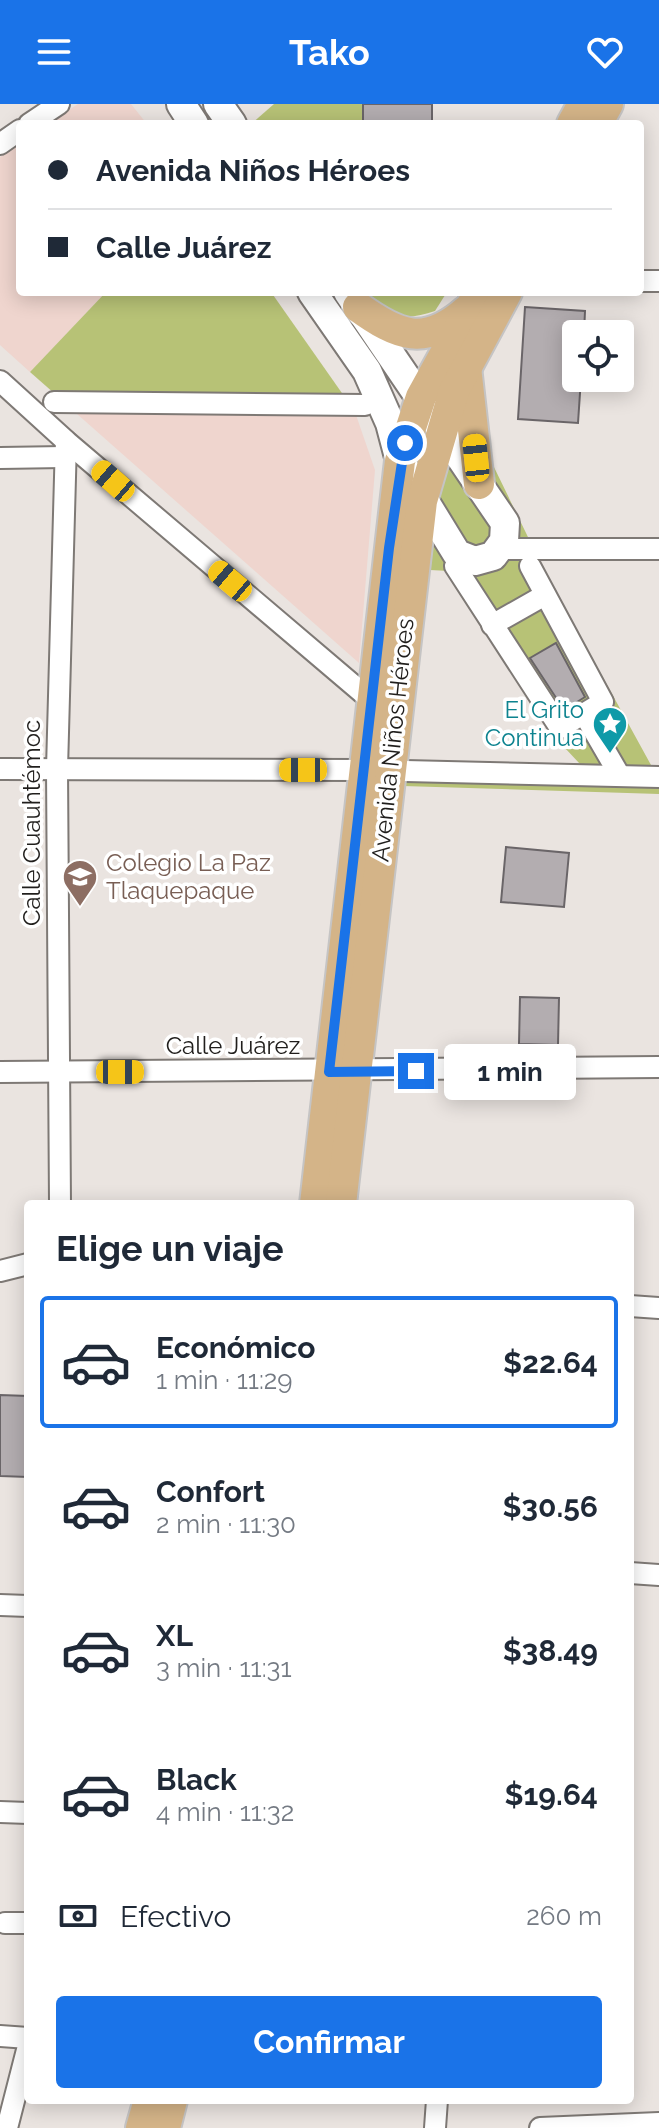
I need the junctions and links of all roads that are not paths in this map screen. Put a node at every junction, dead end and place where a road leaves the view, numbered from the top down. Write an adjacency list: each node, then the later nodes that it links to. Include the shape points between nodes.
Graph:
1 (59, 104): 2 (street)
2 (35, 120)
3 (315, 296): 15 (main road, via 371,378)
4 (505, 296): 7 (main road, Avenida Niños Héroes)
5 (353, 299): 6 (main road, via 392,330 419,334 443,328); 9 (main road)
6 (475, 299): 9 (main road, Avenida Niños Héroes)
7 (466, 364): 12 (main road, Avenida Niños Héroes); 16 (main road)
8 (0, 381): 13 (street)
9 (421, 397): 12 (main road); 15 (main road, Avenida Niños Héroes)
10 (54, 402): 11 (street)
11 (365, 405)
12 (441, 429): 16 (main road); 17 (main road, Avenida Niños Héroes)
13 (65, 449): 14 (street); 24 (street); 27 (street, Calle Cuauhtémoc)
14 (0, 458)
15 (400, 461): 17 (main road); 24 (main road, Avenida Niños Héroes)
16 (479, 484): 18 (main road, via 505,523)
17 (422, 501): 18 (main road, via 457,554 475,561); 28 (main road, Avenida Niños Héroes)
18 (500, 549): 19 (street)
19 (659, 549)
20 (455, 566): 23 (street)
21 (530, 566): 22 (street)
22 (545, 595): 23 (street); 25 (street, via 603,702)
23 (492, 625): 25 (street, via 560,728)
24 (372, 701): 28 (main road, Avenida Niños Héroes)
25 (584, 714): 29 (street)
26 (0, 769): 27 (street)
27 (57, 769): 28 (street); 33 (street, Calle Cuauhtémoc)
28 (377, 770): 29 (street); 34 (main road, Avenida Niños Héroes)
29 (620, 776): 30 (street)
30 (659, 777)
31 (659, 1067): 34 (street, Calle Juárez)
32 (0, 1072): 33 (street, Calle Juárez)
33 (60, 1072): 34 (street, Calle Juárez); 35 (street, Calle Cuauhtémoc)
34 (343, 1072): 36 (main road, Avenida Niños Héroes); 37 (main road, Avenida Niños Héroes)
35 (60, 1200)
36 (316, 1200)
37 (341, 1200)
38 (24, 1265): 39 (street)
39 (0, 1271)
40 (634, 1306): 41 (street)
41 (659, 1308)
42 (634, 1573): 43 (street)
43 (659, 1575)
44 (0, 1605): 45 (street)
45 (24, 1606)
46 (0, 1812): 47 (street)
47 (24, 1813)
48 (5, 1923): 49 (street)
49 (24, 1923)
50 (0, 2036): 51 (street)
51 (24, 2038)
52 (24, 2062): 57 (street)
53 (148, 2104): 58 (main road)
54 (171, 2104): 59 (main road)
55 (437, 2104): 60 (street)
56 (659, 2123): 61 (street)
57 (7, 2128)
58 (141, 2128)
59 (165, 2128)
60 (435, 2128)
61 (540, 2128)

